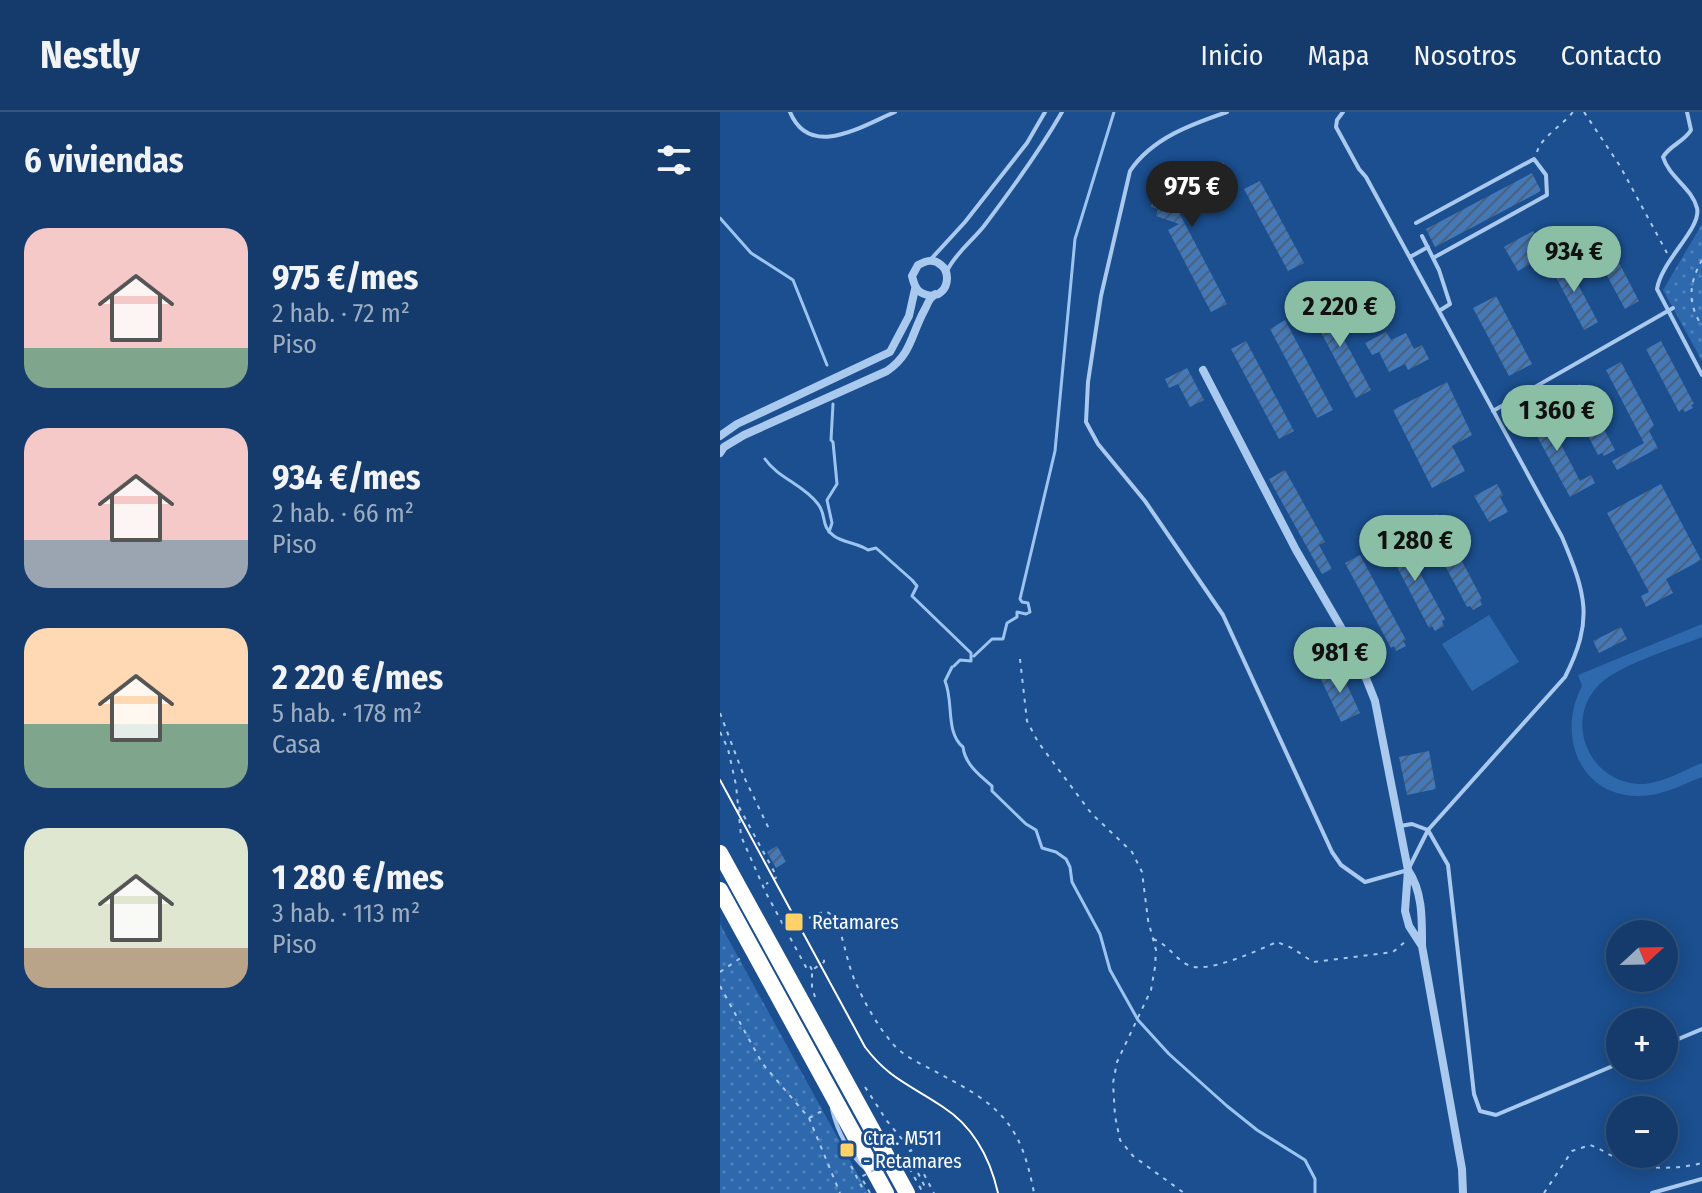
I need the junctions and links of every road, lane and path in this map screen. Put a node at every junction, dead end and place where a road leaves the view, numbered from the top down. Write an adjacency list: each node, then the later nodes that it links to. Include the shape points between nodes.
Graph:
1 (790, 112): 2 (lane, via 809,135 833,138)
2 (895, 112)
3 (1045, 112): 16 (lane, via 1027,143)
4 (1062, 112): 19 (lane, via 1040,150)
5 (1227, 112): 40 (lane, via 1180,130 1139,157 1130,171 1101,296 1086,422 1223,615 1341,865 1365,882)
6 (1343, 112): 14 (lane, via 1336,127)
7 (1573, 112): 10 (path, via 1539,144)
8 (1584, 112): 18 (path, via 1659,235)
9 (1687, 112): 18 (lane, via 1691,130 1663,157 1698,212 1696,223)
10 (1534, 159): 11 (lane); 15 (lane, via 1546,175 1547,195)
11 (1416, 223)
12 (1422, 236): 13 (lane)
13 (1428, 247): 14 (lane); 15 (lane)
14 (1410, 257): 23 (lane)
15 (1433, 258): 23 (lane, via 1450,304)
16 (930, 260): 19 (street); 20 (street, via 918,265 912,276)
17 (1702, 260): 24 (path, via 1693,275 1690,302)
18 (1667, 262): 22 (lane, via 1657,289)
19 (946, 271): 21 (street, via 942,292)
20 (915, 289): 21 (street); 25 (street, via 909,316)
21 (932, 296): 26 (street)
22 (1670, 310): 28 (lane); 29 (lane)
23 (1439, 311): 29 (lane)
24 (1702, 326)
25 (890, 352): 26 (street); 30 (street)
26 (900, 362): 31 (street, via 744,435)
27 (1203, 370): 36 (street, via 1356,653 1375,701)
28 (1702, 375)
29 (1493, 411): 37 (lane, via 1562,537 1579,579 1585,618 1565,677)
30 (720, 436)
31 (720, 453)
32 (1020, 659): 44 (path, via 1027,721 1058,772 1132,852 1142,872)
33 (720, 713): 38 (path)
34 (720, 732): 35 (path)
35 (739, 806): 41 (path, via 741,836); 41 (path, via 777,877)
36 (1400, 826): 37 (lane); 40 (street)
37 (1428, 830): 40 (lane); 54 (lane, via 1448,865 1480,1111 1496,1115)
38 (770, 831)
39 (720, 853): 55 (highway)
40 (1408, 870): 45 (street, via 1421,909); 45 (street, via 1405,911)
41 (764, 885): 48 (path)
42 (720, 890): 55 (highway)
43 (809, 918): 65 (path, via 825,911 834,916 855,982 895,1046 1004,1117 1018,1136)
44 (1153, 939): 45 (path, via 1188,966 1204,969 1277,942 1313,962 1393,952 1409,940); 66 (path, via 1151,990 1117,1062 1115,1116 1120,1140 1133,1156)
45 (1422, 946): 67 (street)
46 (742, 957): 49 (path)
47 (824, 958): 48 (path)
48 (811, 968): 51 (path)
49 (720, 972)
50 (720, 986): 61 (path, via 762,1063 809,1118)
51 (816, 998)
52 (1702, 1029): 53 (lane)
53 (1678, 1039)
54 (1606, 1069)
55 (846, 1086): 56 (path); 60 (highway); 63 (highway)
56 (911, 1150): 60 (path, bridge, via 925,1187 921,1189 902,1155 861,1177); 64 (path)
57 (1702, 1163): 68 (path, via 1662,1167 1625,1162 1590,1145 1572,1151)
58 (1702, 1179): 69 (lane)
59 (862, 1187): 62 (path, bridge)
60 (878, 1188)
61 (840, 1193)
62 (865, 1193)
63 (907, 1193)
64 (934, 1193)
65 (1034, 1193)
66 (1184, 1193)
67 (1463, 1193)
68 (1544, 1193)
69 (1652, 1193)

